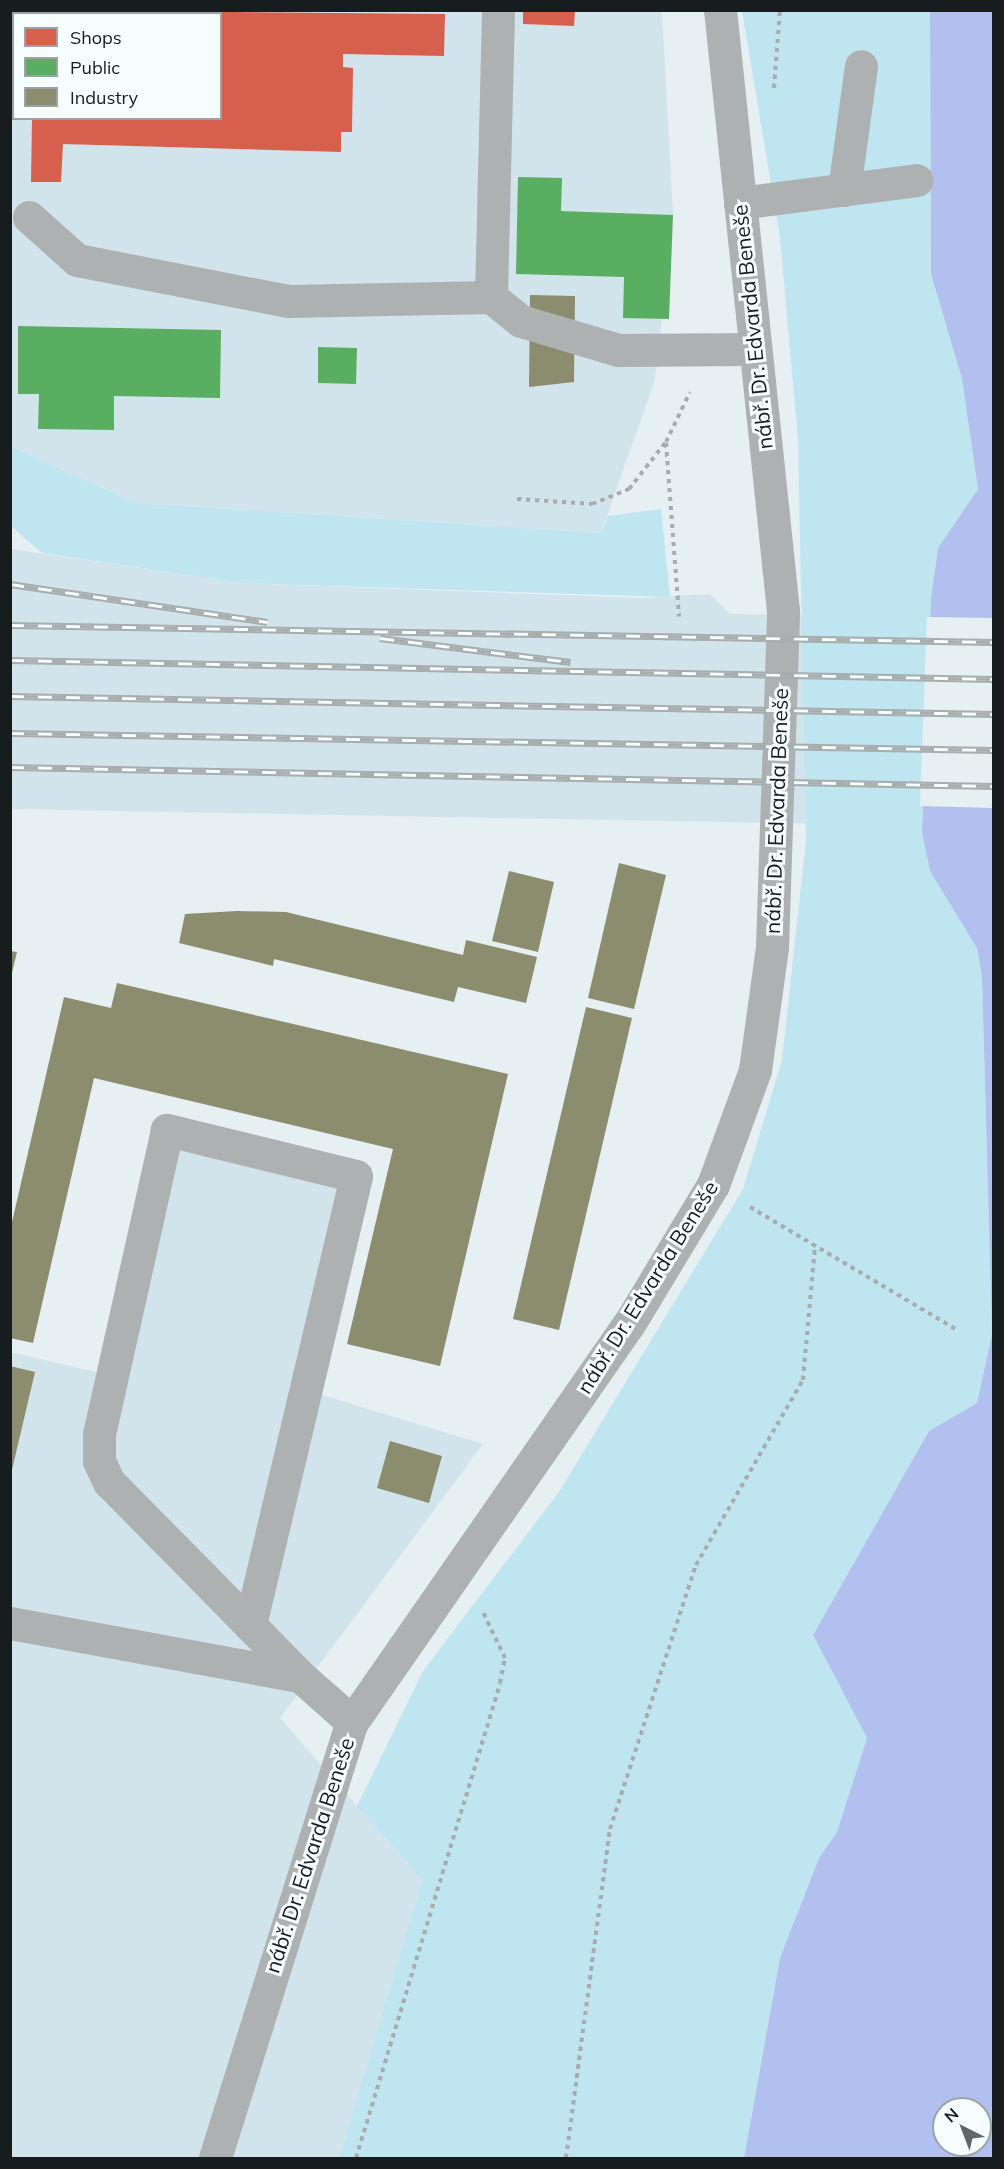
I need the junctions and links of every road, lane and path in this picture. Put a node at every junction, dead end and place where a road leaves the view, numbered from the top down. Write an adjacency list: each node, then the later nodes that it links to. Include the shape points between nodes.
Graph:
1 (498, 10): 8 (street)
2 (720, 10): 6 (street, nábř. Dr. Edvarda Beneše)
3 (861, 66): 5 (street)
4 (916, 180): 5 (street)
5 (844, 190): 6 (street)
6 (740, 203): 9 (street, nábř. Dr. Edvarda Beneše)
7 (29, 217): 8 (street, via 77,260 288,301)
8 (491, 297): 10 (street, via 521,321 618,350)
9 (753, 349): 10 (street); 14 (street, nábř. Dr. Edvarda Beneše, via 783,611 772,947 755,1070)
10 (710, 351): 11 (path)
11 (666, 442): 12 (path, via 629,489 592,504); 13 (path)
12 (517, 500)
13 (679, 617)
14 (713, 1185): 15 (path); 17 (street, nábř. Dr. Edvarda Beneše, via 629,1324)
15 (815, 1246): 16 (path); 24 (path, via 803,1380 696,1565 610,1829)
16 (957, 1330)
17 (454, 1575): 21 (street, nábř. Dr. Edvarda Beneše); 23 (path, via 497,1631 505,1658)
18 (10, 1623): 20 (street)
19 (249, 1625): 19 (street, via 109,1482 99,1461 99,1433 167,1130 356,1176); 20 (street)
20 (300, 1676): 21 (street)
21 (352, 1722): 22 (street, nábř. Dr. Edvarda Beneše)
22 (215, 2158)
23 (356, 2158)
24 (566, 2158)

